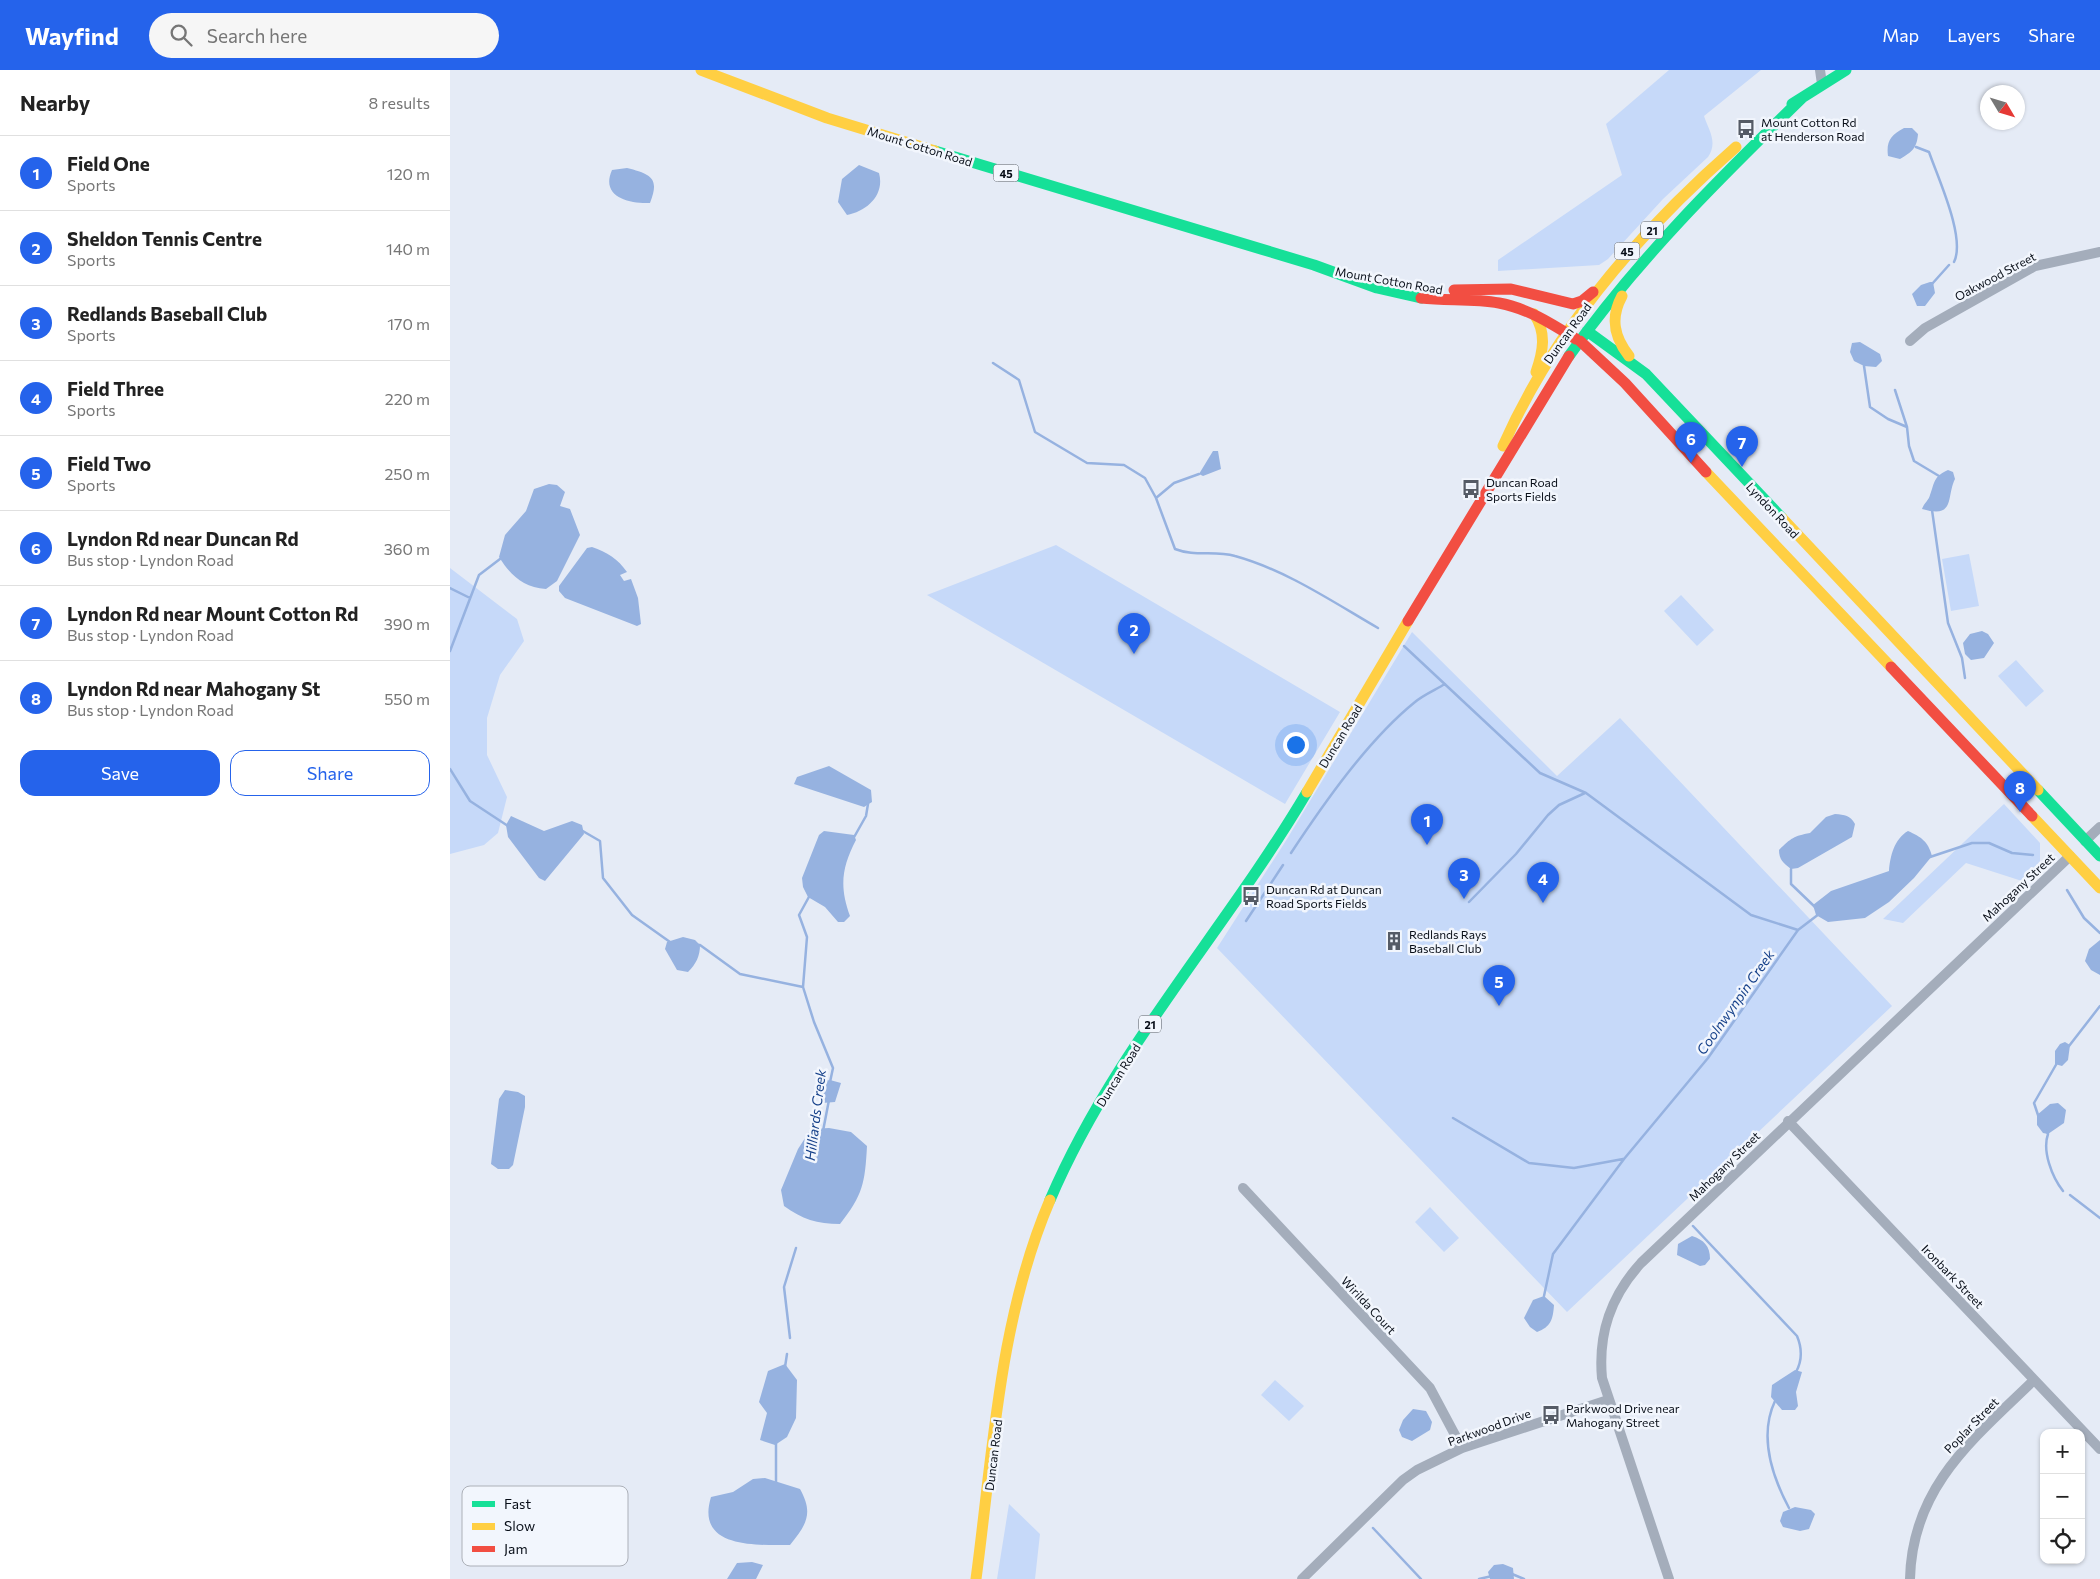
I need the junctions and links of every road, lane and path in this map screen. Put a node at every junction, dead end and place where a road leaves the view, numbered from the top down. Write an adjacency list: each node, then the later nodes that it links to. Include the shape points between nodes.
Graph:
1 (701, 70): 9 (main road, Mount Cotton Road / 45, via 827,118)
2 (1820, 70): 4 (street)
3 (1846, 70): 4 (main road, Mount Cotton Road / 21)
4 (1822, 84): 5 (main road, Mount Cotton Road / 21)
5 (1802, 98): 6 (main road, Mount Cotton Road / 21, via 1763,124); 7 (main road, Mount Cotton Road / 21)
6 (1712, 168): 10 (main road, Mount Cotton Road / 45, via 1672,202 1587,298 1577,304 1519,290 1431,289); 12 (main road, Duncan Road / 21, via 1635,248)
7 (1692, 207): 13 (main road, Mount Cotton Road / 21); 16 (main road, via 1615,309 1613,320 1620,344)
8 (2100, 252): 14 (street, Oakwood Street, via 2035,266 1925,328)
9 (1314, 265): 10 (main road, Mount Cotton Road / 45); 11 (main road, Mount Cotton Road / 45, via 1356,281 1415,297 1501,303)
10 (1351, 274): 12 (main road, Lyndon Road, via 1426,294 1516,297 1534,303)
11 (1534, 314): 12 (main road, Mount Cotton Road / 45); 17 (main road, via 1541,323 1543,336)
12 (1569, 328): 13 (main road, Lyndon Road); 15 (main road, Mount Cotton Road / 45); 17 (main road, Duncan Road / 21)
13 (1587, 331): 15 (main road, Mount Cotton Road / 21); 16 (main road, Lyndon Road)
14 (1910, 340)
15 (1580, 341): 19 (main road, Lyndon Road); 20 (main road, Duncan Road / 21)
16 (1646, 374): 18 (main road, Lyndon Road)
17 (1533, 382): 20 (main road, Duncan Road / 21)
18 (1715, 448): 19 (main road); 22 (main road, Lyndon Road)
19 (1699, 464): 23 (main road, Lyndon Road)
20 (1464, 526): 32 (main road, Duncan Road / 21, via 1277,843 1128,1057 1061,1173 1028,1260 1011,1332)
21 (2100, 827): 22 (street)
22 (2085, 840): 23 (main road); 24 (main road, Lyndon Road)
23 (2070, 856): 25 (main road, Lyndon Road); 26 (street, Mahogany Street)
24 (2100, 856)
25 (2100, 888)
26 (1788, 1121): 28 (street, Ironbark Street); 29 (street, Mahogany Street, via 1641,1263 1617,1294 1602,1334 1600,1355)
27 (1243, 1188): 30 (street, Wirilda Court, via 1430,1388)
28 (2034, 1380): 31 (street, Ironbark Street); 35 (street, Poplar Street, via 1966,1445 1935,1485 1920,1516)
29 (1608, 1400): 30 (street, Parkwood Drive); 34 (street, Mahogany Street)
30 (1462, 1448): 33 (street, Parkwood Drive, via 1403,1480)
31 (2100, 1449)
32 (976, 1579)
33 (1302, 1579)
34 (1669, 1579)
35 (1910, 1579)

